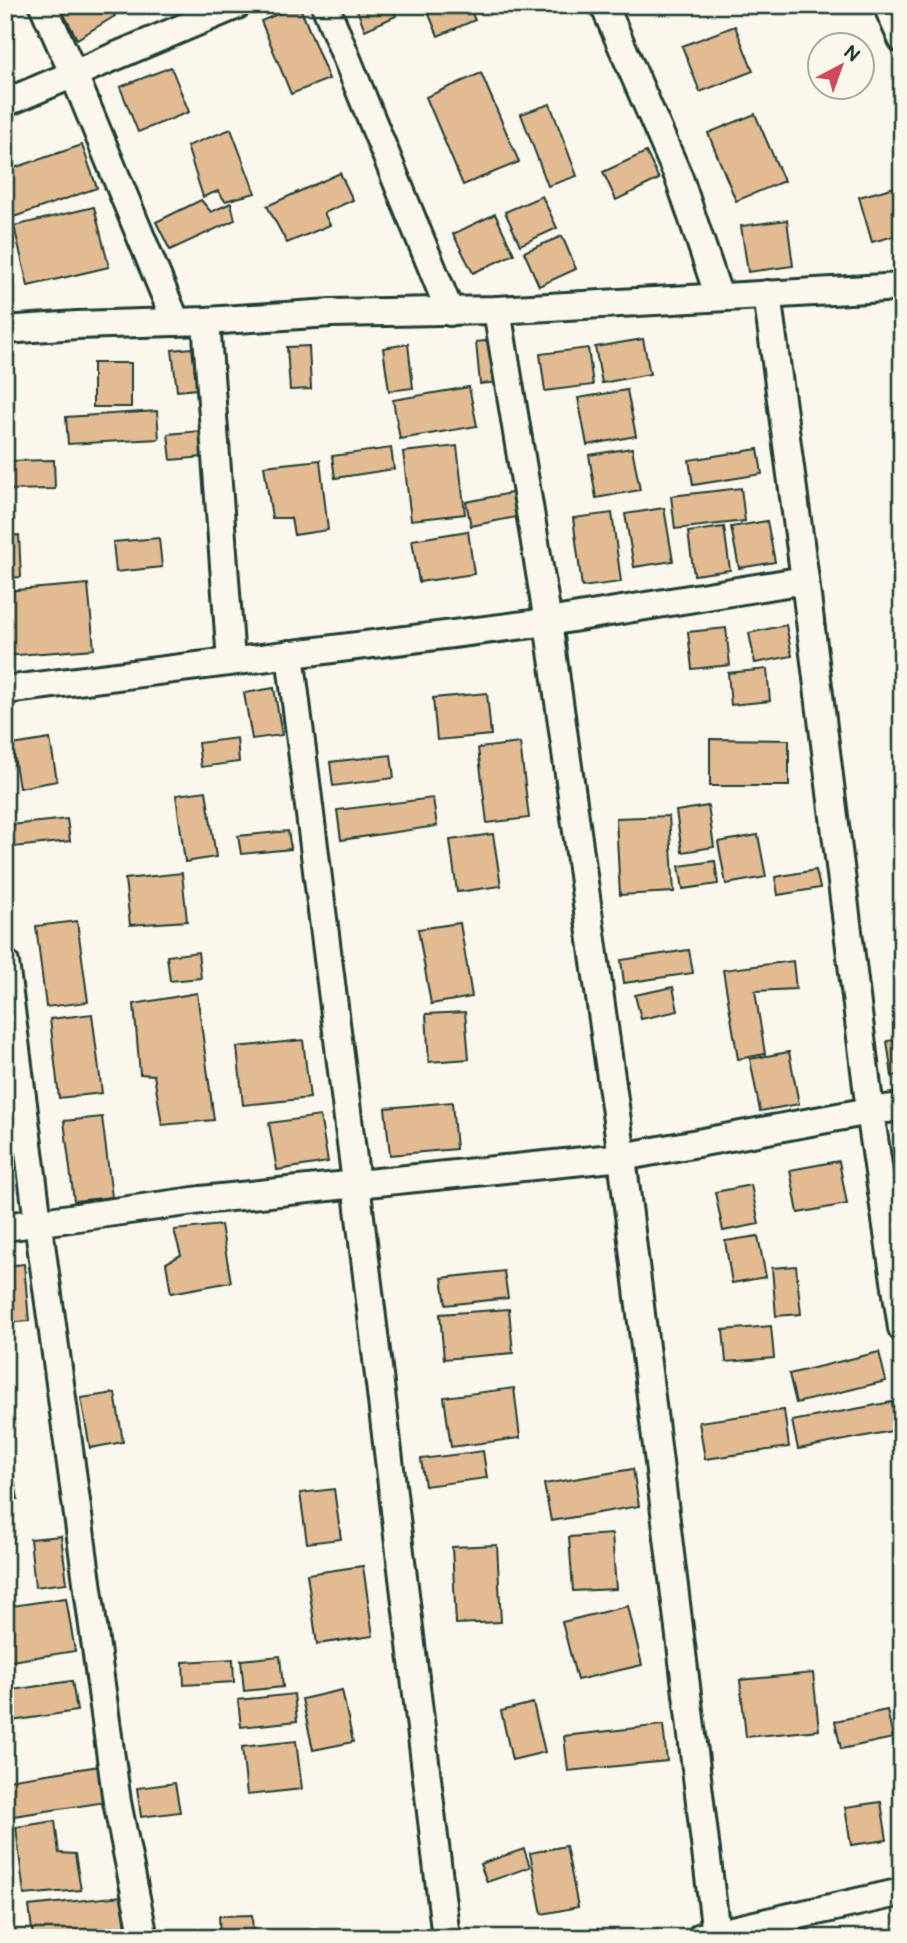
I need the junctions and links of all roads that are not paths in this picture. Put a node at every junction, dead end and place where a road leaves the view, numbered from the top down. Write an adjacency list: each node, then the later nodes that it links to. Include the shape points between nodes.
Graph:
1 (43, 5): 7 (street)
2 (237, 5): 7 (street)
3 (325, 5): 13 (street)
4 (604, 5): 11 (street, via 679,178)
5 (887, 5): 6 (street)
6 (902, 39)
7 (74, 75): 8 (street); 15 (street)
8 (5, 103)
9 (902, 287): 10 (street)
10 (767, 294): 11 (street); 17 (street)
11 (719, 297): 12 (street)
12 (497, 310): 13 (street); 18 (street)
13 (450, 312): 14 (street)
14 (206, 320): 15 (street); 20 (street)
15 (176, 321): 16 (street)
16 (5, 330)
17 (805, 580): 18 (street); 24 (street)
18 (548, 622): 19 (street); 25 (street)
19 (289, 654): 20 (street); 26 (street)
20 (231, 661): 21 (street)
21 (5, 690)
22 (5, 963): 27 (street)
23 (902, 1108): 24 (street)
24 (870, 1111): 25 (street); 29 (street)
25 (622, 1157): 26 (street); 31 (street)
26 (356, 1183): 27 (street); 33 (street)
27 (38, 1222): 28 (street); 32 (street, via 117,1802)
28 (5, 1227)
29 (902, 1328)
30 (902, 1892): 31 (street)
31 (708, 1936)
32 (144, 1938)
33 (446, 1938)

